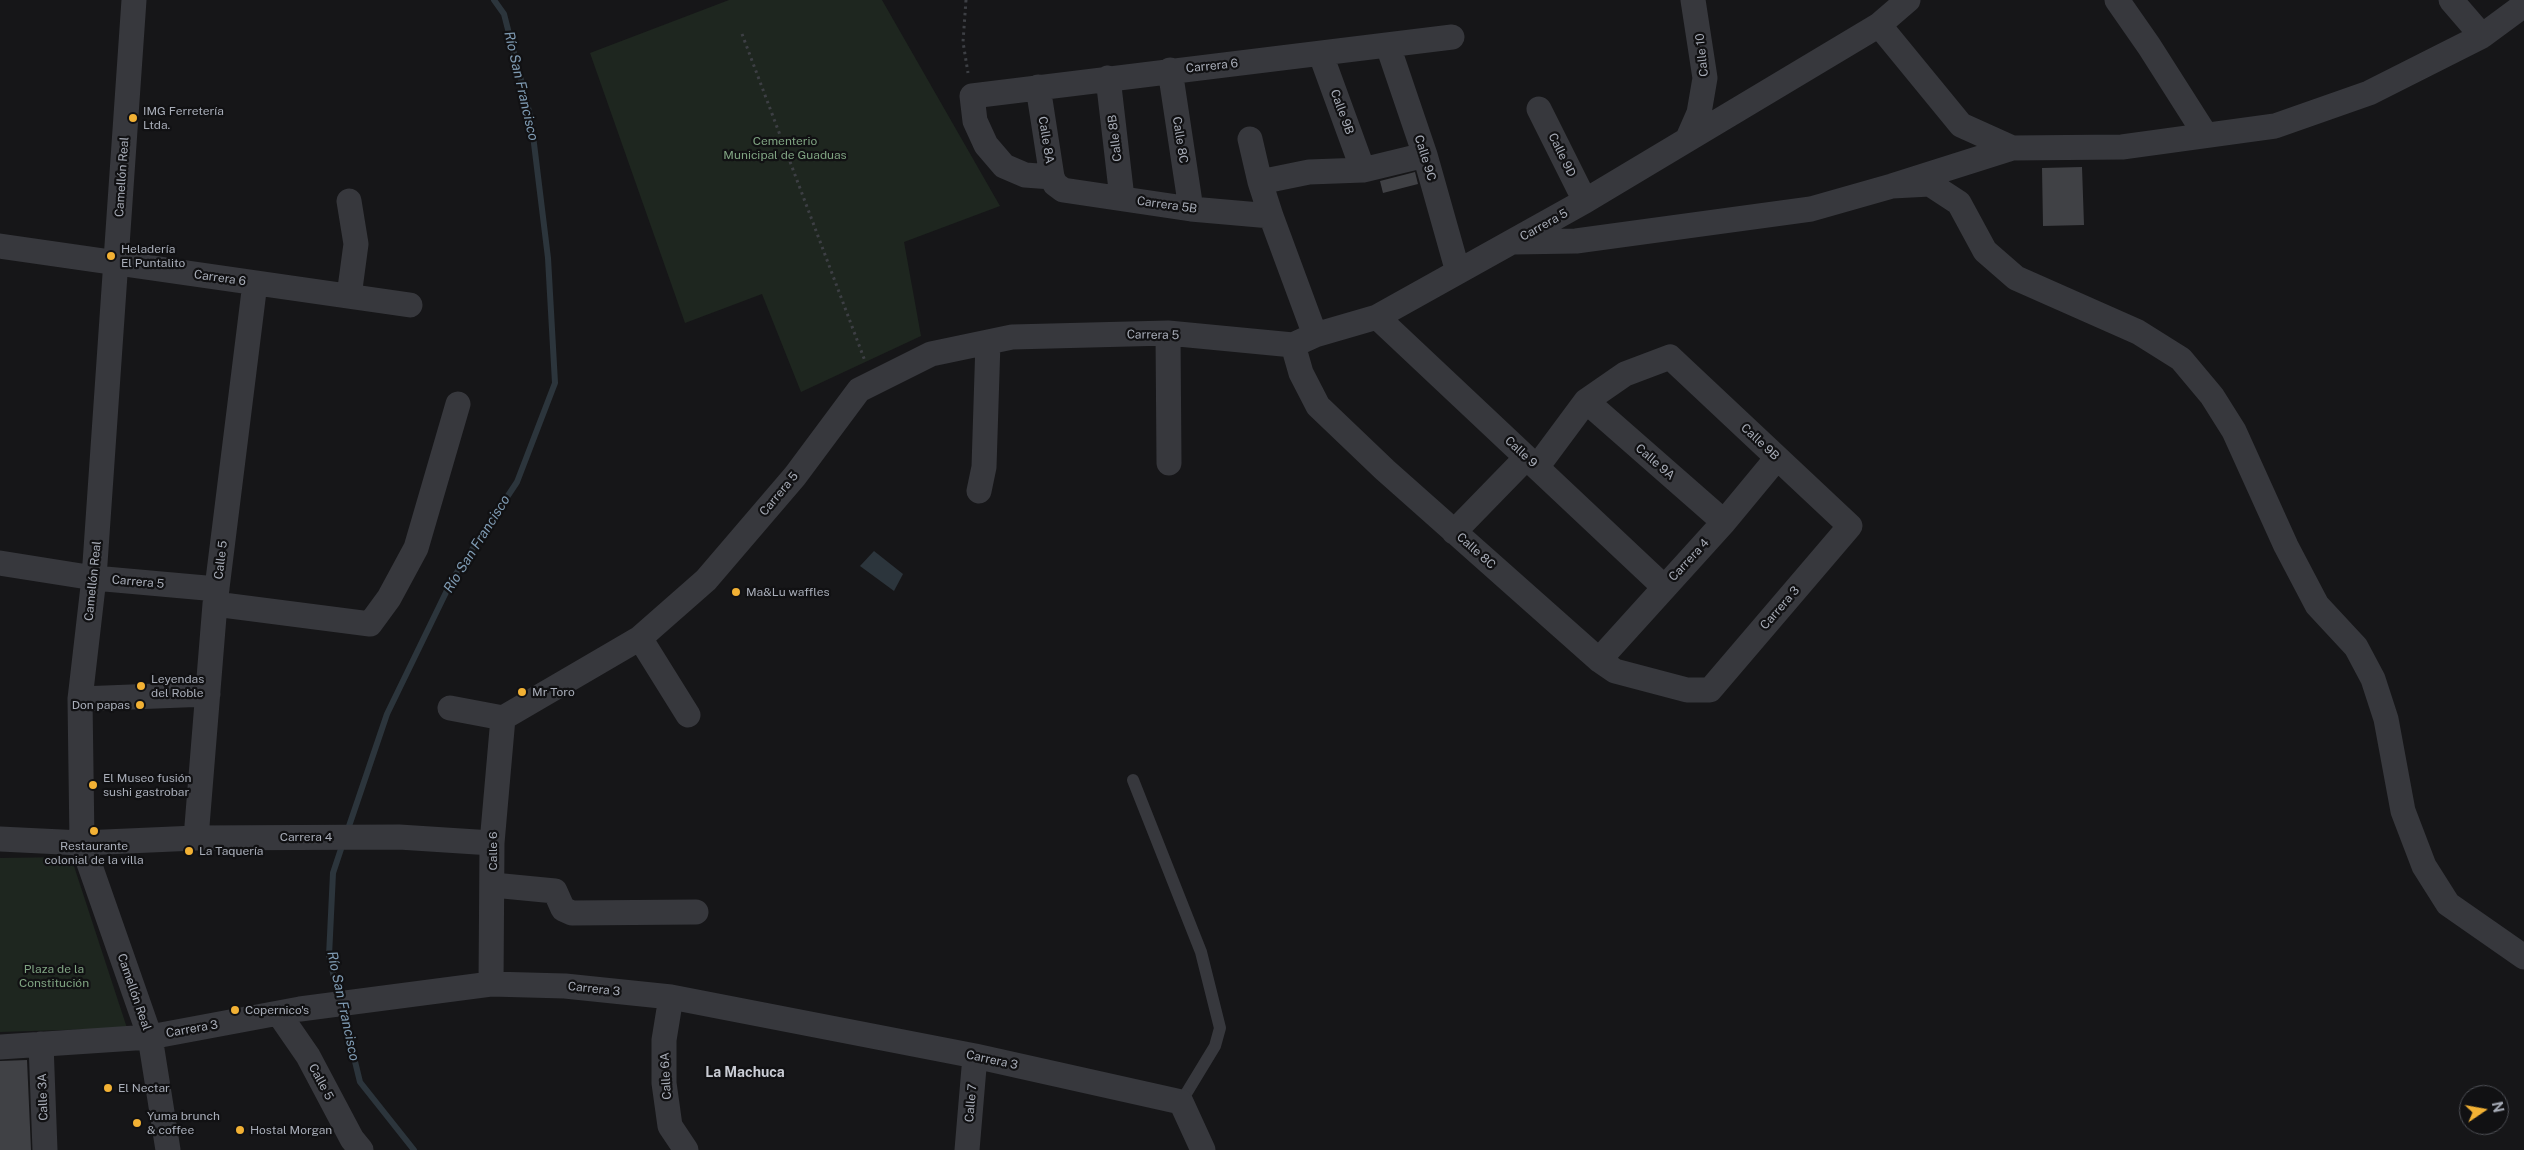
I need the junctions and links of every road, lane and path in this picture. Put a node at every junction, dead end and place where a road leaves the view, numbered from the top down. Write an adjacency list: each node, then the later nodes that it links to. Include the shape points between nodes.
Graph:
1 (134, 0): 37 (street, Camellón Real)
2 (966, 0): 19 (path, via 963,42)
3 (1694, 0): 22 (street, Calle 10, via 1705,78 1699,112)
4 (1908, 0): 10 (street, Carrera 5)
5 (2116, 0): 21 (street)
6 (2451, 0): 11 (street)
7 (2502, 0): 11 (street)
8 (2524, 5): 11 (street)
9 (2524, 24): 11 (street)
10 (1879, 25): 22 (street, Carrera 5); 24 (street, via 1961,125)
11 (2477, 31): 21 (street, via 2442,56 2369,93 2275,126)
12 (742, 34): 46 (path)
13 (1452, 37): 14 (street, Carrera 6)
14 (1388, 46): 15 (street, Carrera 6); 25 (street, Calle 9C)
15 (1321, 54): 16 (street, Carrera 6); 26 (street, Calle 9B)
16 (1170, 70): 17 (street, Carrera 6); 33 (street, Calle 8C)
17 (1108, 78): 18 (street, Carrera 6); 30 (street, Calle 8B)
18 (1038, 87): 19 (street, Carrera 6); 28 (street, Calle 8A)
19 (972, 96): 28 (street, Carrera 5B, via 975,121 986,145 1004,166)
20 (1539, 109): 32 (street, Calle 9D)
21 (2204, 134): 24 (street, via 2122,147)
22 (1688, 138): 32 (street, Carrera 5)
23 (1250, 139): 27 (street)
24 (2012, 148): 29 (street)
25 (1425, 155): 26 (street); 38 (street, Calle 9C)
26 (1363, 170): 27 (street, via 1309,172)
27 (1260, 182): 34 (street)
28 (1057, 183): 30 (street, Carrera 5B)
29 (1892, 186): 35 (street, via 1811,209 1576,241); 75 (street, via 1930,184 1959,203 1985,251 2016,278 2138,332 2181,360 2212,396 2234,431 2286,546 2317,605 2356,647 2373,679 2386,719 2403,811 2424,866 2448,904)
30 (1122, 198): 33 (street, Carrera 5B)
31 (349, 201): 40 (street, via 356,244)
32 (1585, 201): 35 (street, Carrera 5)
33 (1191, 209): 34 (street, Carrera 5B)
34 (1271, 216): 44 (street)
35 (1513, 242): 38 (street, Carrera 5)
36 (0, 246): 37 (street, Carrera 6)
37 (116, 264): 39 (street, Carrera 6); 57 (street, Camellón Real)
38 (1458, 272): 42 (street, Carrera 5)
39 (255, 284): 40 (street, Carrera 6); 59 (street, Calle 5)
40 (350, 296): 41 (street, Carrera 6)
41 (410, 305)
42 (1377, 317): 44 (street, Carrera 5); 50 (street, Calle 9)
43 (1168, 333): 44 (street, Carrera 5); 45 (street, Carrera 5, via 1012,337); 51 (street)
44 (1304, 340): 55 (street, Calle 8C, via 1301,373 1318,406)
45 (988, 342): 46 (street, Carrera 5, via 930,354); 52 (street, via 984,467)
46 (873, 383): 60 (street, Carrera 5, via 859,390 795,476 706,580)
47 (1586, 401): 49 (street, Calle 9B, via 1625,374 1670,357); 50 (street); 53 (street, Calle 9A)
48 (458, 404): 59 (street, Carrera 5, via 416,548 370,624)
49 (1777, 458): 53 (street, Carrera 4); 54 (street, Calle 9B)
50 (1532, 462): 55 (street); 58 (street, Calle 9)
51 (1169, 463)
52 (979, 491)
53 (1724, 522): 58 (street, Carrera 4)
54 (1850, 526): 62 (street, Carrera 3)
55 (1454, 532): 61 (street, Calle 8C)
56 (0, 563): 57 (street, Carrera 5)
57 (94, 578): 59 (street, Carrera 5); 64 (street, Camellón Real)
58 (1664, 587): 61 (street, Carrera 4)
59 (216, 597): 63 (street, Calle 5)
60 (640, 638): 66 (street); 67 (street, Carrera 5)
61 (1599, 660): 62 (street, Calle 8C, via 1615,671 1687,690)
62 (1710, 690)
63 (208, 694): 64 (street); 69 (street, Calle 5)
64 (80, 699): 72 (street, Camellón Real)
65 (450, 708): 67 (street)
66 (688, 715)
67 (503, 718): 71 (street, Calle 6)
68 (1133, 780): 83 (lane, via 1201,952 1220,1028 1215,1046)
69 (196, 838): 71 (street, Carrera 4, via 399,837); 72 (street, Carrera 4)
70 (0, 839): 72 (street, Carrera 4)
71 (492, 842): 73 (street, Calle 6)
72 (82, 843): 79 (street, Camellón Real)
73 (493, 885): 74 (street, via 555,891 563,909 572,912); 76 (street, Calle 6)
74 (696, 912)
75 (2524, 957)
76 (491, 984): 77 (street, Carrera 3, via 565,986); 78 (street, Carrera 3)
77 (671, 997): 82 (street, Carrera 3); 87 (street, Calle 6A, via 664,1040 664,1083 670,1126)
78 (289, 1012): 79 (street, Carrera 3); 86 (street, Calle 5, via 308,1056)
79 (150, 1037): 80 (street, Carrera 3); 85 (street, Camellón Real)
80 (41, 1044): 81 (street, Carrera 3); 84 (street, Calle 3A)
81 (0, 1047)
82 (975, 1056): 83 (street, Carrera 3); 88 (street, Calle 7)
83 (1181, 1102): 89 (street)
84 (45, 1150)
85 (168, 1150)
86 (361, 1150)
87 (686, 1150)
88 (967, 1150)
89 (1203, 1150)

